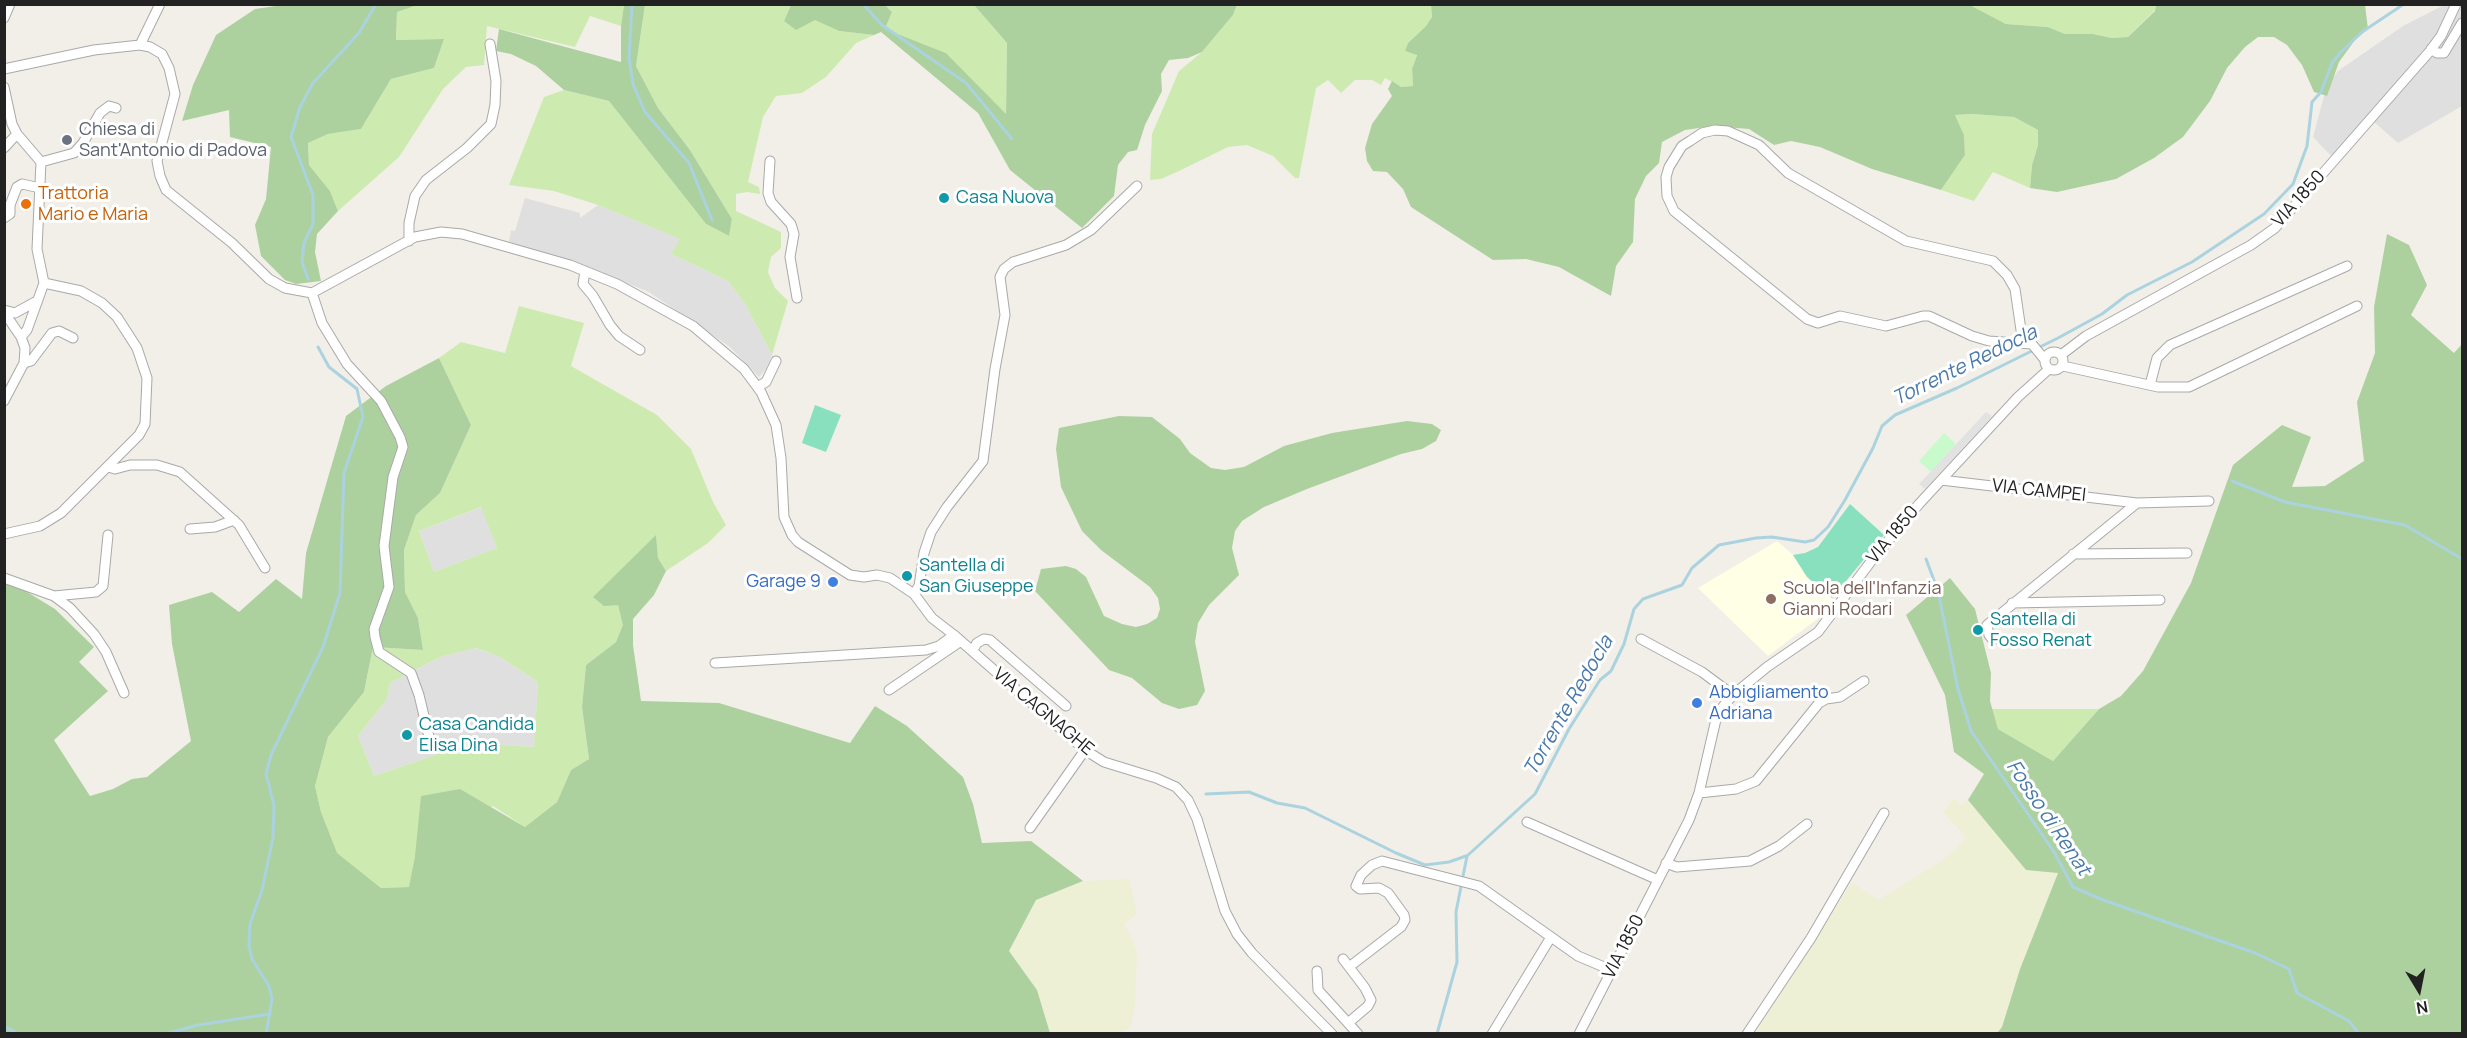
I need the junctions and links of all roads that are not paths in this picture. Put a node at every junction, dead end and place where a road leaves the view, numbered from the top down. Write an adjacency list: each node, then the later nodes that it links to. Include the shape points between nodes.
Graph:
1 (10, 4): 4 (street)
2 (160, 4): 7 (street)
3 (2456, 4): 8 (street, VIA 1850)
4 (4, 18)
5 (2463, 23): 8 (street, via 2444,52)
6 (490, 44): 19 (street, via 496,81 491,124 426,180 415,196)
7 (140, 45): 9 (street, via 94,50); 23 (street, via 162,54 175,94 157,161 166,190 232,243 269,279 285,288)
8 (2431, 49): 32 (street, VIA 1850, via 2275,228 2086,336)
9 (4, 69)
10 (5, 88): 12 (street, via 8,112)
11 (116, 108): 14 (street, via 109,106 100,113 74,153)
12 (17, 134): 13 (street); 14 (street)
13 (4, 148)
14 (38, 158): 17 (street)
15 (770, 161): 24 (street, via 768,193 794,234 790,257)
16 (1137, 186): 52 (street, via 1091,230 1066,245 1013,262 1004,269 1000,277 1005,315 983,461 931,532)
17 (40, 188): 18 (street, via 22,184 16,187 10,214); 22 (street, via 37,249)
18 (4, 218)
19 (409, 241): 21 (street, via 441,232 462,234); 23 (street)
20 (2347, 266): 37 (street, via 2170,345 2157,358)
21 (585, 271): 31 (street, via 583,284 610,325); 38 (street, via 693,326)
22 (44, 283): 25 (street); 40 (street, via 81,291 102,303 117,317 137,348 147,378 145,424 140,435)
23 (312, 293): 66 (street, via 322,323 347,364 381,401 403,447 393,477 384,546 389,586 375,637 379,652 411,673)
24 (797, 298)
25 (35, 302): 27 (street, via 15,313); 28 (street)
26 (2357, 306): 37 (street, via 2196,384 2172,388)
27 (4, 311): 28 (street)
28 (21, 337): 35 (street)
29 (73, 338): 35 (street, via 59,331 52,333 31,361)
30 (2032, 344): 30 (street, via 2021,330 2011,280 1993,261 1906,241 1791,175 1759,145 1741,135 1715,130 1702,133 1674,157 1666,177 1667,196 1674,210 1807,319 1818,323 1840,316 1886,326 1929,316 1972,336); 34 (street)
31 (640, 350)
32 (2061, 355): 34 (street, VIA 1850, via 2051,352); 36 (street)
33 (776, 361): 38 (street, via 766,382)
34 (2045, 361): 36 (street, VIA 1850, via 2056,370); 41 (street, VIA 1850, via 2018,397)
35 (24, 363): 39 (street)
36 (2062, 366): 37 (street)
37 (2150, 385)
38 (759, 386): 52 (street, VIA CAGNAGHE, via 776,424 782,510 792,535 850,575 886,576)
39 (4, 401)
40 (108, 467): 44 (street, via 156,465 180,472); 46 (street, via 61,513 40,525)
41 (1941, 480): 43 (street, VIA CAMPEI); 64 (street, VIA 1850, via 1872,560 1818,632)
42 (2209, 501): 43 (street, VIA CAMPEI)
43 (2137, 502): 49 (street)
44 (234, 520): 45 (street, via 215,527); 50 (street)
45 (190, 529)
46 (4, 534)
47 (108, 535): 53 (street, via 103,586 96,592)
48 (2187, 553): 49 (street)
49 (2073, 554): 55 (street)
50 (265, 568)
51 (4, 578): 53 (street)
52 (914, 594): 56 (street, VIA CAGNAGHE, via 932,618)
53 (54, 596): 63 (street, via 94,634)
54 (2160, 600): 55 (street)
55 (2012, 603): 58 (street, via 1987,626)
56 (958, 638): 59 (street, VIA CAGNAGHE); 60 (street, via 926,650); 62 (street)
57 (1641, 639): 64 (street, via 1702,672)
58 (1993, 640)
59 (972, 651): 65 (street, VIA CAGNAGHE, via 977,643 990,640); 67 (street, VIA CAGNAGHE)
60 (716, 663)
61 (1864, 681): 68 (street, via 1840,697 1819,703 1756,780 1736,789)
62 (889, 690)
63 (124, 693)
64 (1733, 695): 68 (street, VIA 1850, via 1717,715)
65 (1066, 706)
66 (430, 741)
67 (1085, 750): 72 (street); 79 (street, VIA CAGNAGHE, via 1104,762 1156,778 1176,788 1188,800 1225,911 1237,934)
68 (1699, 793): 73 (street, VIA 1850)
69 (1884, 813): 83 (street, via 1811,938)
70 (1527, 822): 74 (street)
71 (1807, 824): 73 (street, via 1779,846 1750,861 1677,867)
72 (1030, 828)
73 (1666, 863): 74 (street, VIA 1850)
74 (1658, 880): 76 (street, VIA 1850)
75 (1551, 937): 76 (street, via 1578,956); 78 (street, via 1475,885 1382,861 1372,865 1356,886 1388,893 1405,920 1401,927 1346,963 1371,1000); 81 (street)
76 (1611, 970): 82 (street, VIA 1850)
77 (1317, 971): 78 (street, via 1318,990)
78 (1348, 1023): 80 (street)
79 (1332, 1034)
80 (1358, 1034)
81 (1492, 1034)
82 (1579, 1034)
83 (1747, 1034)

